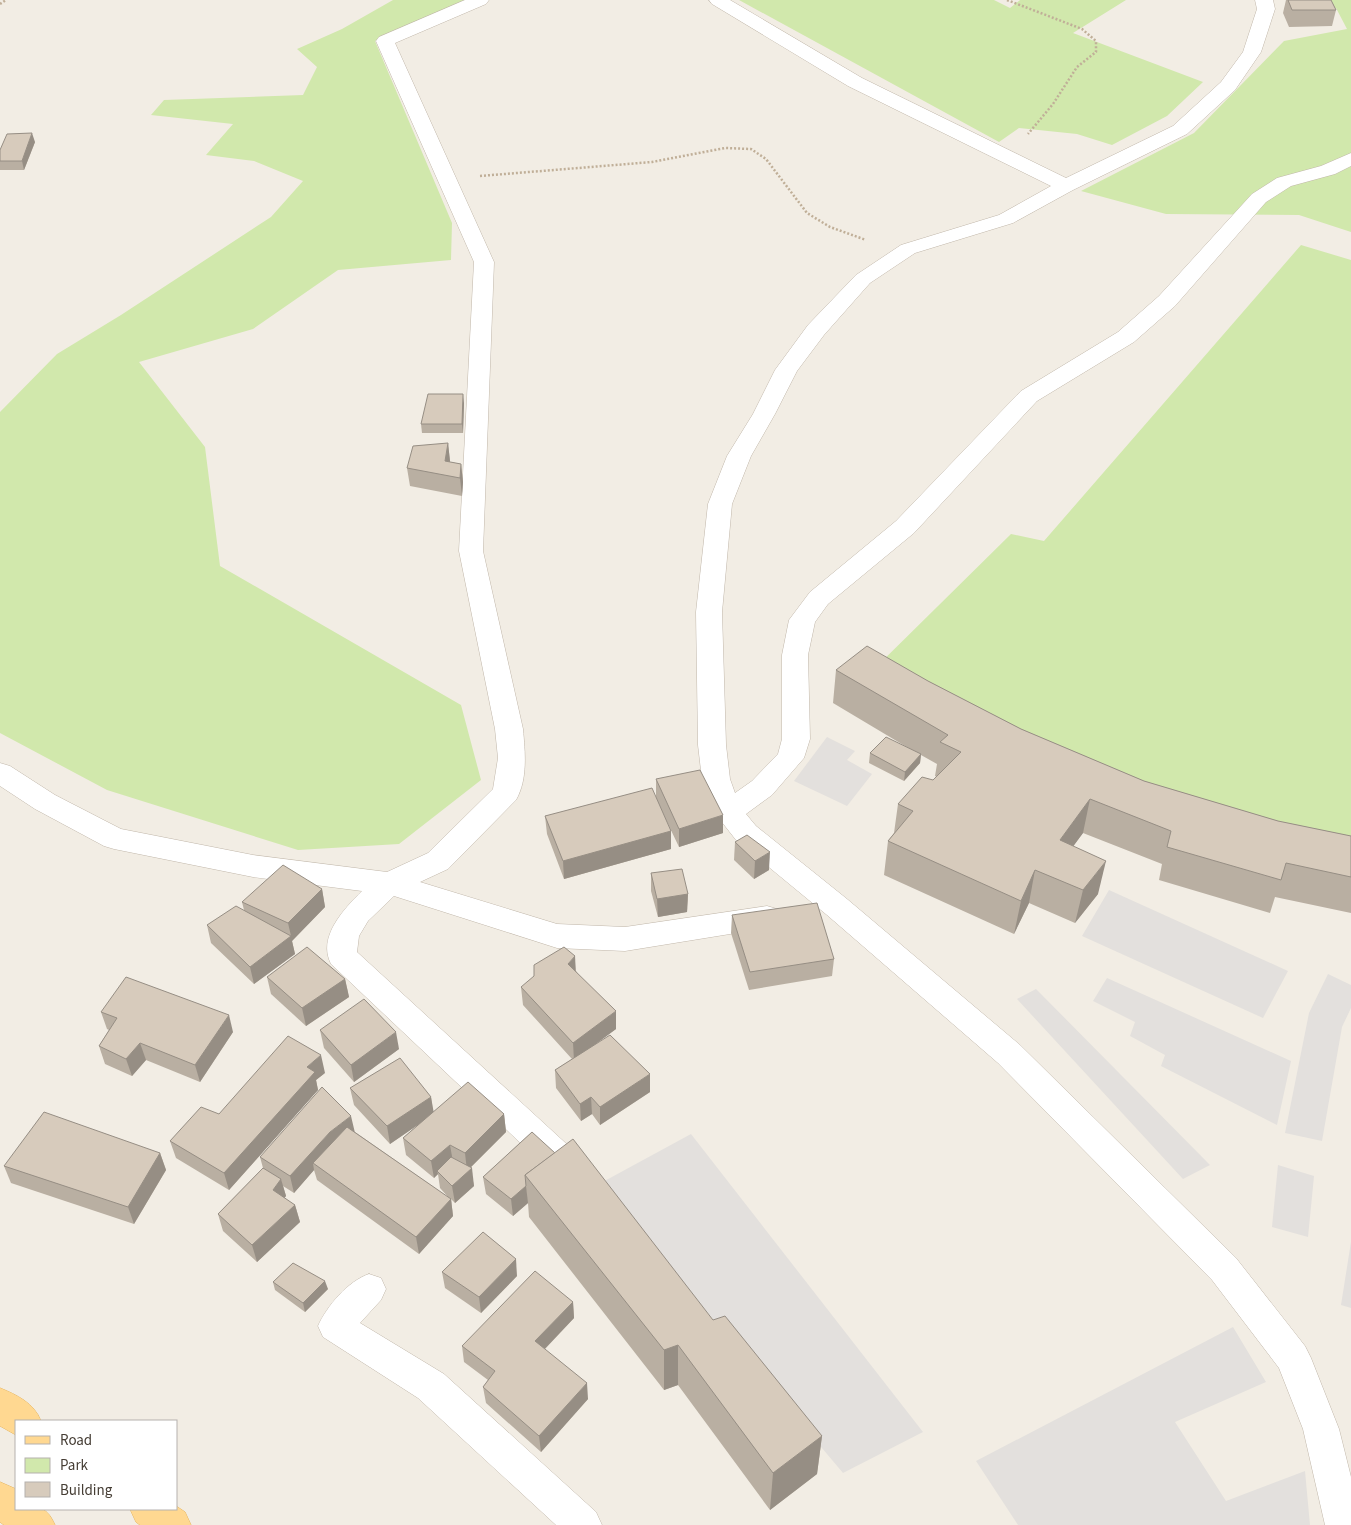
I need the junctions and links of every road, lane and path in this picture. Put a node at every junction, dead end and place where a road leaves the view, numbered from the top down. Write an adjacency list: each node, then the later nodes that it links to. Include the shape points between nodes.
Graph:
1 (6, 0): 6 (path)
2 (480, 0): 9 (street, via 385,42)
3 (718, 0): 7 (street, via 855,82)
4 (1008, 0): 7 (path, via 1082,29 1096,41 1096,52 1077,67 1053,104)
5 (1264, 0): 10 (street, via 1266,10 1252,52 1228,86 1180,130)
6 (0, 4)
7 (1005, 156): 10 (street)
8 (1351, 159): 13 (street, via 1328,170 1284,182 1259,198 1167,301 1126,337 1029,396 905,527 819,598 802,620 795,655 796,738 790,758 762,788)
9 (447, 179): 11 (path, via 652,162 725,148 751,149 766,159 807,213 830,227 877,244); 14 (street, via 484,262 472,551 509,729 512,758 506,793 438,861)
10 (1066, 186): 11 (street, via 1006,218)
11 (908, 250): 13 (street, via 862,279 816,330 786,370 739,456 720,504 709,612 712,735 716,779)
12 (0, 773): 14 (street, via 45,802 114,838 253,866)
13 (728, 812): 15 (street, via 746,833)
14 (389, 883): 15 (street, via 557,936 625,939); 16 (street, via 358,913 344,934 342,956)
15 (837, 906): 25 (street, via 1009,1054 1224,1269 1293,1358 1321,1429)
16 (574, 1172)
17 (369, 1289): 24 (street, via 335,1326 431,1386)
18 (0, 1405): 19 (main road)
19 (22, 1420)
20 (0, 1500): 22 (main road)
21 (150, 1510): 23 (main road)
22 (36, 1525)
23 (172, 1525)
24 (583, 1525)
25 (1344, 1525)

